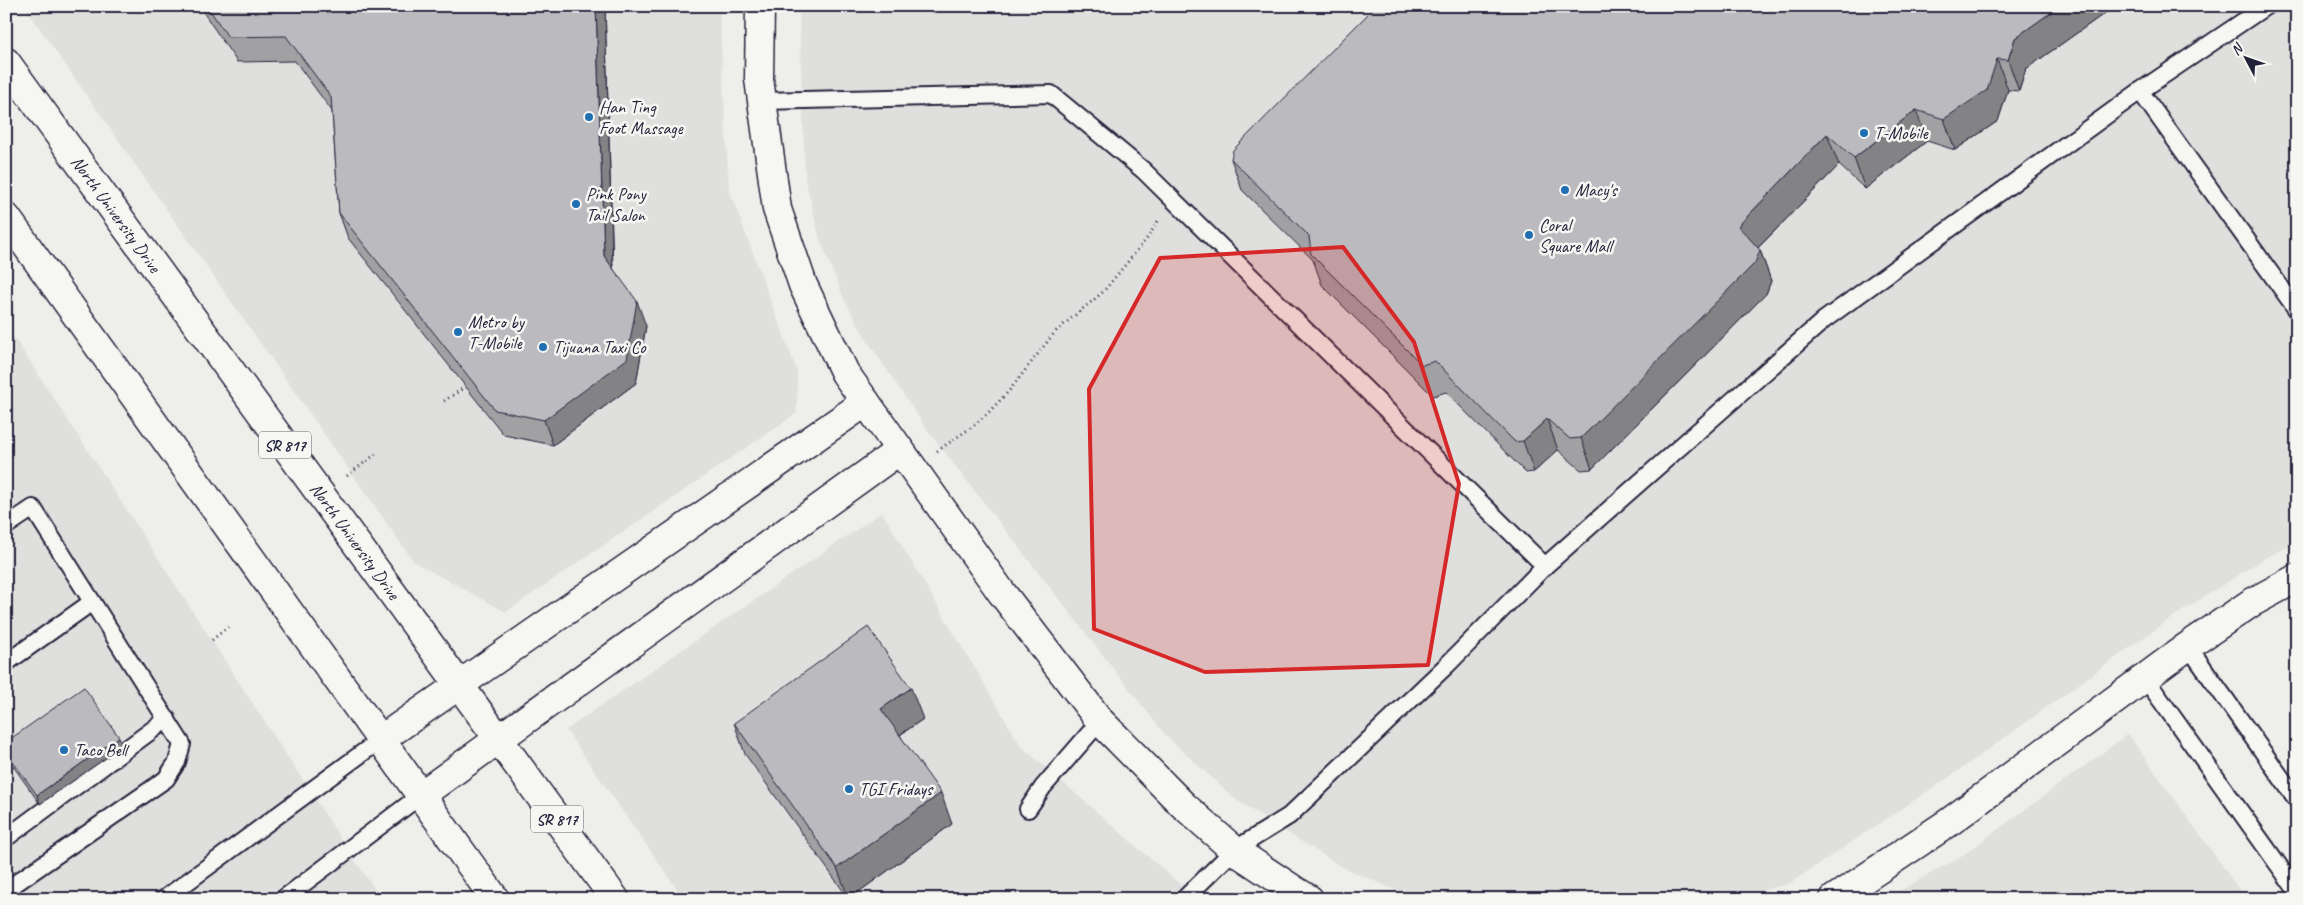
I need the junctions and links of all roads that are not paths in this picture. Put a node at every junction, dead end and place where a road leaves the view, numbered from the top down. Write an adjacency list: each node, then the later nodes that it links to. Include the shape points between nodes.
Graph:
1 (760, 6): 5 (street, via 759,79)
2 (2266, 6): 4 (lane)
3 (6, 62): 17 (street, North University Drive / SR 817)
4 (2140, 91): 7 (lane); 11 (lane, via 1824,320)
5 (762, 101): 8 (street, via 777,209 803,285 845,372); 11 (lane, via 1052,94 1143,170)
6 (6, 218): 20 (street)
7 (2297, 310)
8 (866, 402): 9 (street); 17 (street)
9 (900, 450): 19 (street, via 1002,593); 21 (street)
10 (6, 526): 13 (lane, via 33,508)
11 (1545, 566): 26 (lane, via 1289,816)
12 (2297, 578): 14 (street, via 2251,603)
13 (92, 602): 15 (lane); 18 (lane)
14 (2188, 646): 16 (street); 23 (lane)
15 (6, 663)
16 (2145, 678): 28 (lane); 35 (street, via 1948,824)
17 (460, 686): 20 (street); 21 (street, North University Drive / SR 817)
18 (167, 719): 25 (lane); 27 (lane, via 182,744 177,762 166,779)
19 (1100, 721): 24 (lane); 26 (street, via 1183,805)
20 (380, 740): 22 (street); 29 (lane)
21 (499, 740): 22 (street); 32 (street, North University Drive / SR 817)
22 (421, 796): 30 (lane); 31 (street)
23 (2297, 800)
24 (1028, 809)
25 (6, 838)
26 (1234, 850): 33 (lane); 34 (street)
27 (6, 890)
28 (2297, 891)
29 (164, 899)
30 (283, 899)
31 (494, 899)
32 (615, 899)
33 (1184, 899)
34 (1309, 899)
35 (1834, 899)

